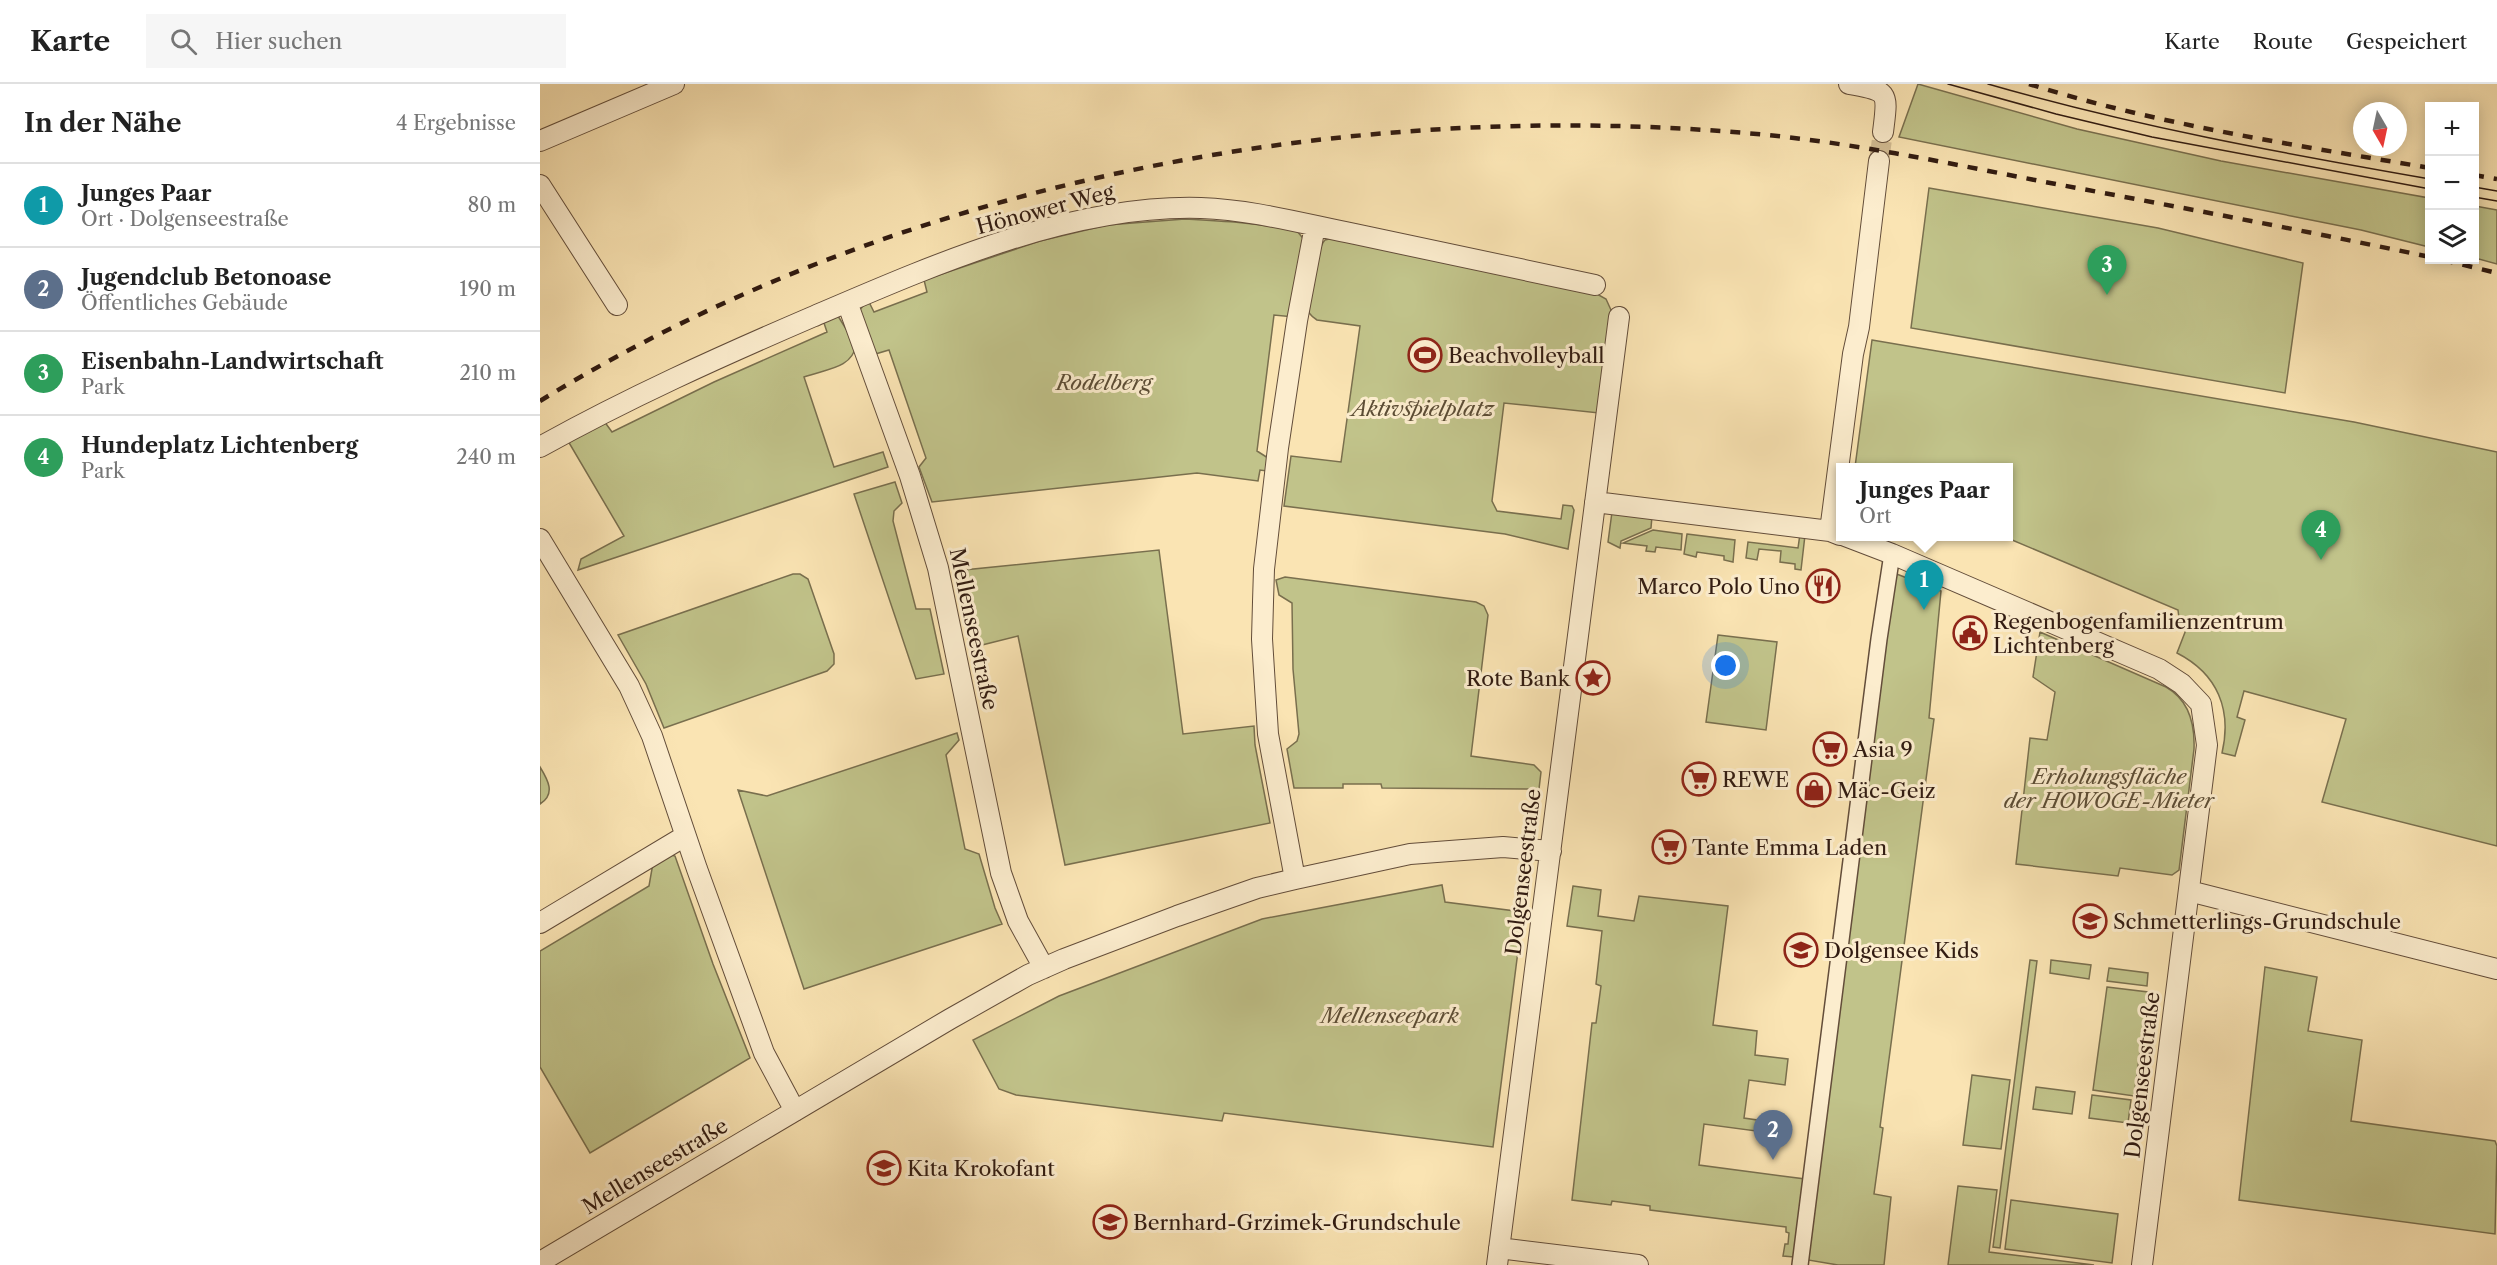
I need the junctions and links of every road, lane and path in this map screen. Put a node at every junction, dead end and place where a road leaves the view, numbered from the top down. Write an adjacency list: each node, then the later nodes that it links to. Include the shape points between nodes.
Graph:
1 (674, 84): 4 (street)
2 (1849, 84): 3 (street, via 1884,95 1887,102)
3 (1882, 132)
4 (540, 141)
5 (1879, 161): 13 (street, via 1851,365)
6 (540, 185): 10 (street)
7 (1316, 226): 8 (street, Hönower Weg); 9 (street, Hönower Weg, via 1253,212 1202,208 1116,213 968,255); 21 (street, via 1297,321 1264,569 1262,639 1268,734)
8 (1596, 285)
9 (847, 302): 12 (street, Hönower Weg, via 597,415); 24 (street, Mellenseestraße, via 898,440 938,568 1001,873 1018,921)
10 (617, 304)
11 (1619, 317): 14 (street, Dolgenseestraße)
12 (540, 447)
13 (1843, 463)
14 (1595, 502): 15 (street, Dolgenseestraße); 20 (street, Dolgenseestraße)
15 (1836, 534)
16 (540, 539): 19 (street, via 629,686 652,736)
17 (1857, 541): 18 (street, Dolgenseestraße)
18 (1892, 554): 22 (street, Dolgenseestraße, via 2159,669 2182,684 2200,704 2207,745); 31 (street)
19 (685, 836): 23 (street); 26 (street, via 766,1060)
20 (1551, 851): 21 (street, Mellenseestraße, via 1503,847 1410,855); 27 (street, Dolgenseestraße)
21 (1295, 879): 24 (street, Mellenseestraße, via 1177,916)
22 (2189, 891): 25 (street); 32 (street, Dolgenseestraße)
23 (540, 923)
24 (1044, 969): 26 (street, Mellenseestraße)
25 (2497, 969)
26 (795, 1111): 29 (street, Mellenseestraße)
27 (1498, 1256): 28 (street, Dolgenseestraße)
28 (1545, 1259): 30 (street, Dolgenseestraße)
29 (540, 1262)
30 (1638, 1265)
31 (1800, 1265)
32 (2142, 1265)

